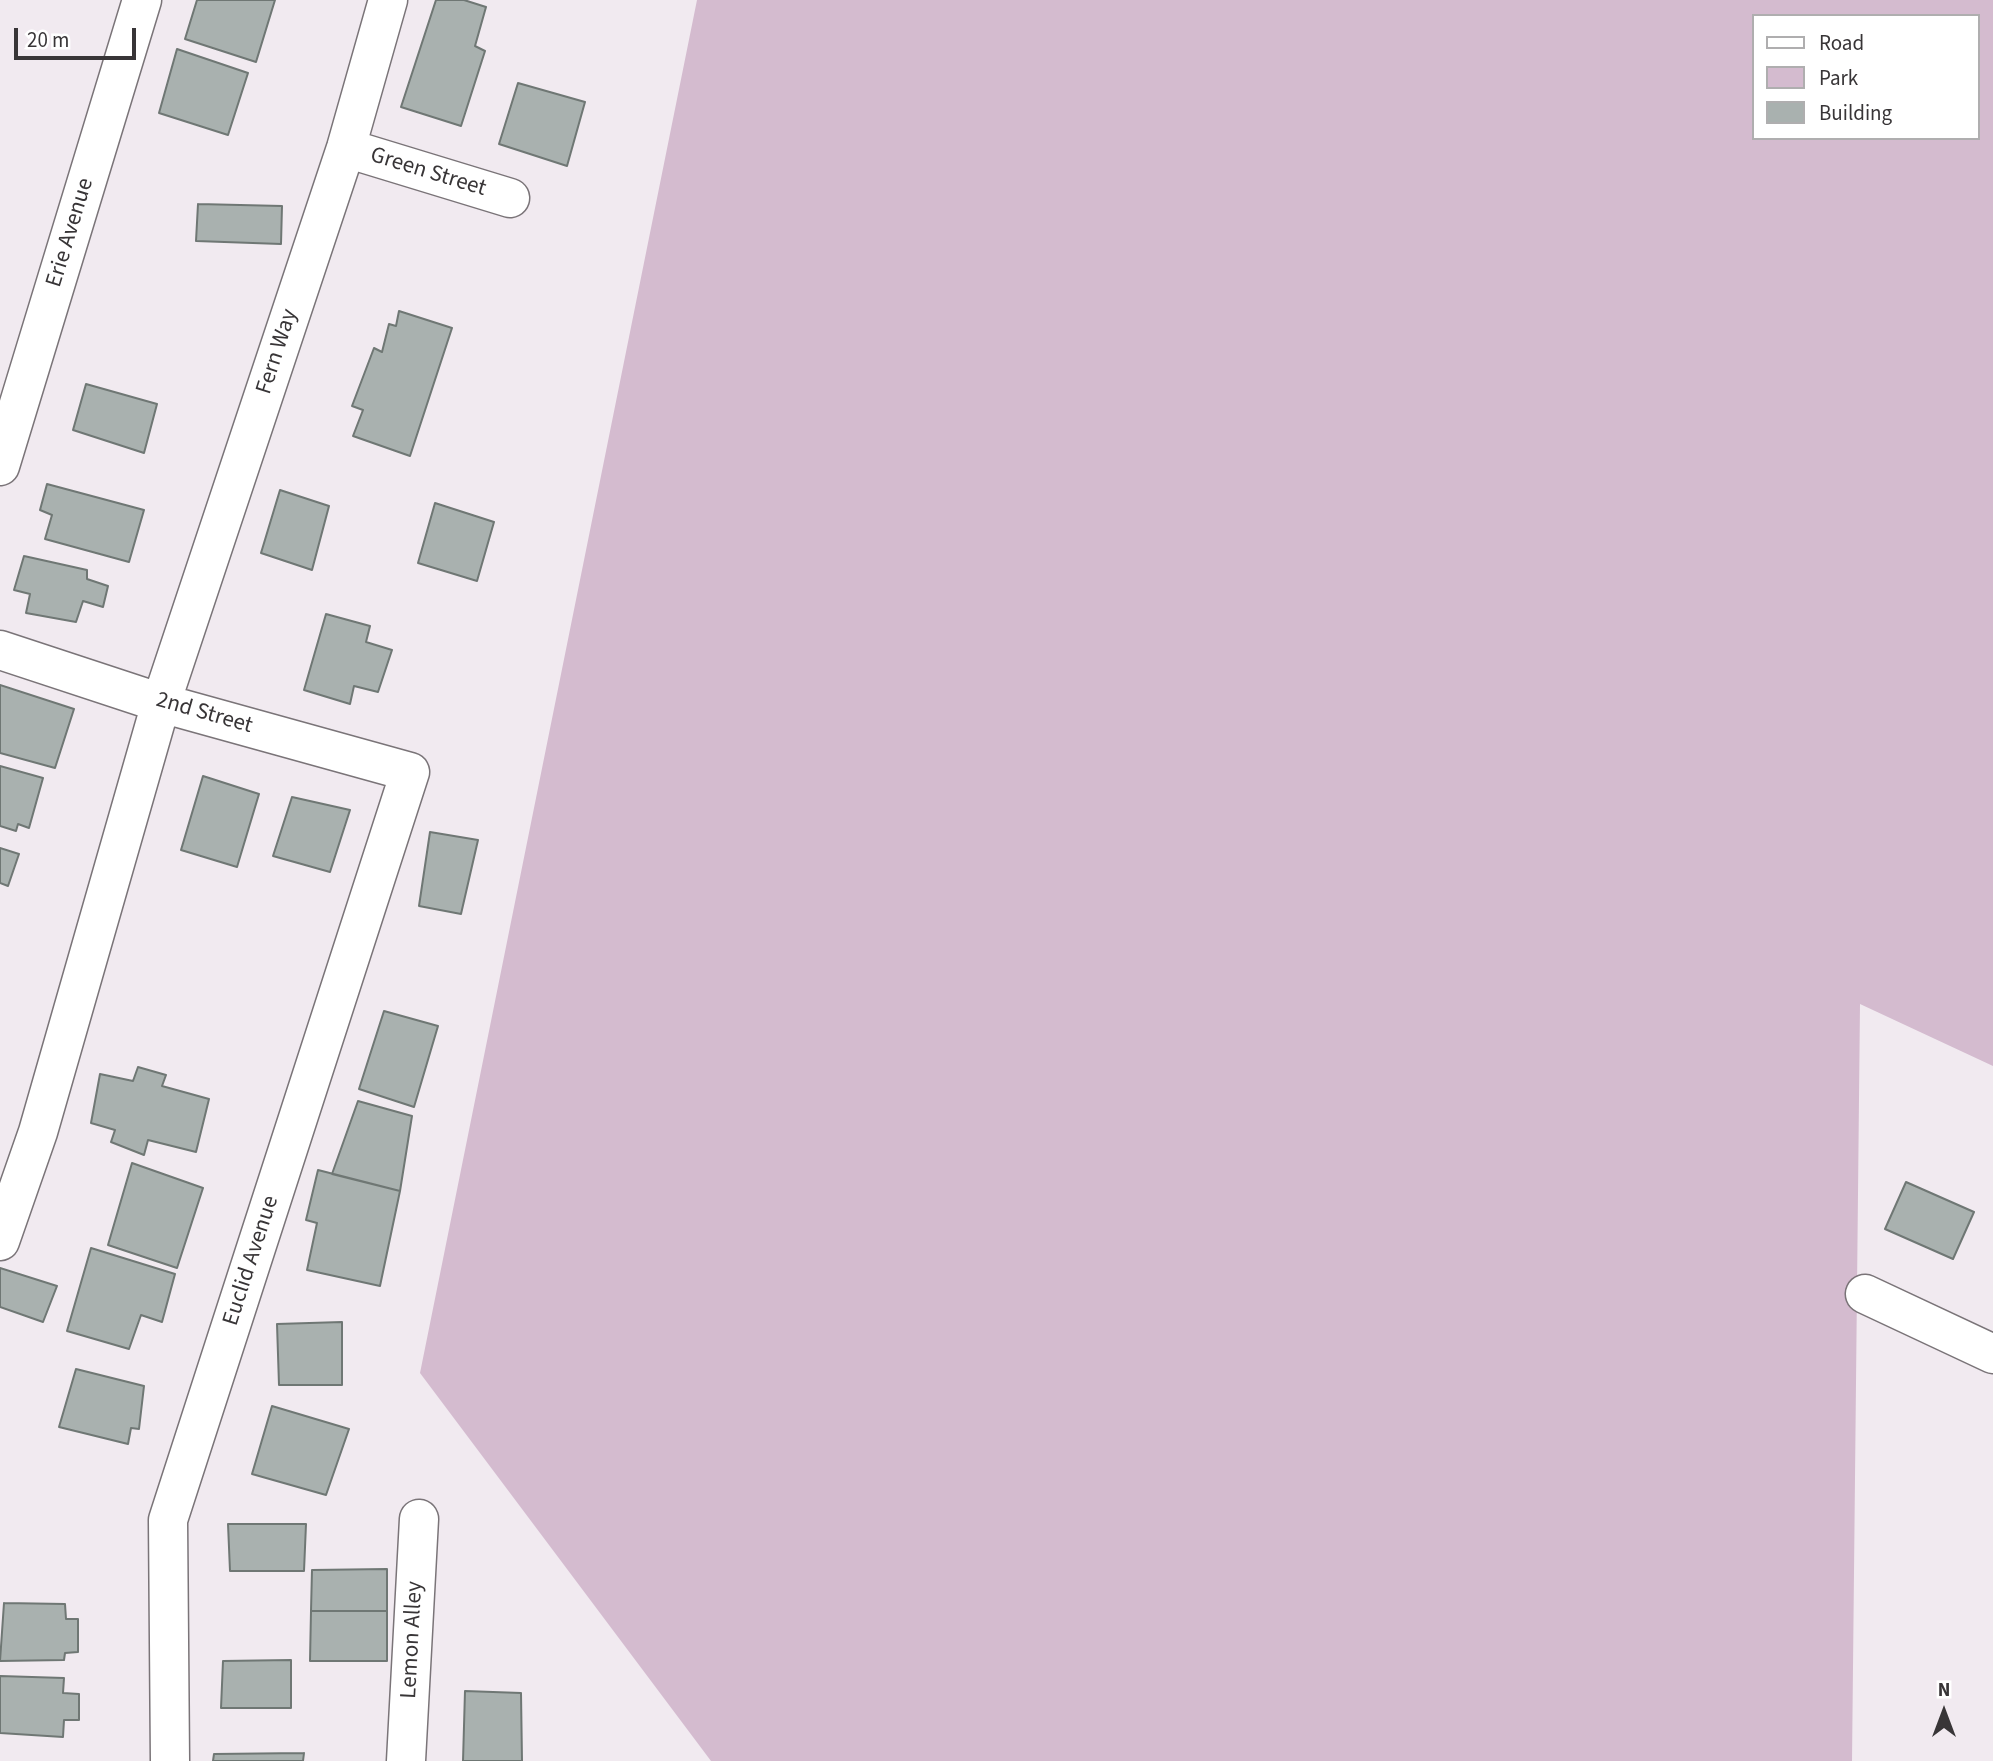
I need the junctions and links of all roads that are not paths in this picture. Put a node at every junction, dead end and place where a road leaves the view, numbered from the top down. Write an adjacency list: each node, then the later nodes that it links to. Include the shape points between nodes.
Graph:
1 (142, 0): 5 (street, Erie Avenue)
2 (388, 0): 3 (street, Fern Way)
3 (346, 148): 4 (street, Green Street); 7 (street, Fern Way)
4 (510, 198)
5 (0, 466)
6 (0, 650): 7 (street, 2nd Street)
7 (161, 703): 8 (street, 2nd Street); 9 (street, Fern Way, via 38,1132)
8 (410, 772): 13 (street, Euclid Avenue, via 168,1520)
9 (0, 1241)
10 (1865, 1294): 11 (street)
11 (1993, 1354)
12 (419, 1519): 14 (street, Lemon Alley)
13 (170, 1761)
14 (406, 1761)

